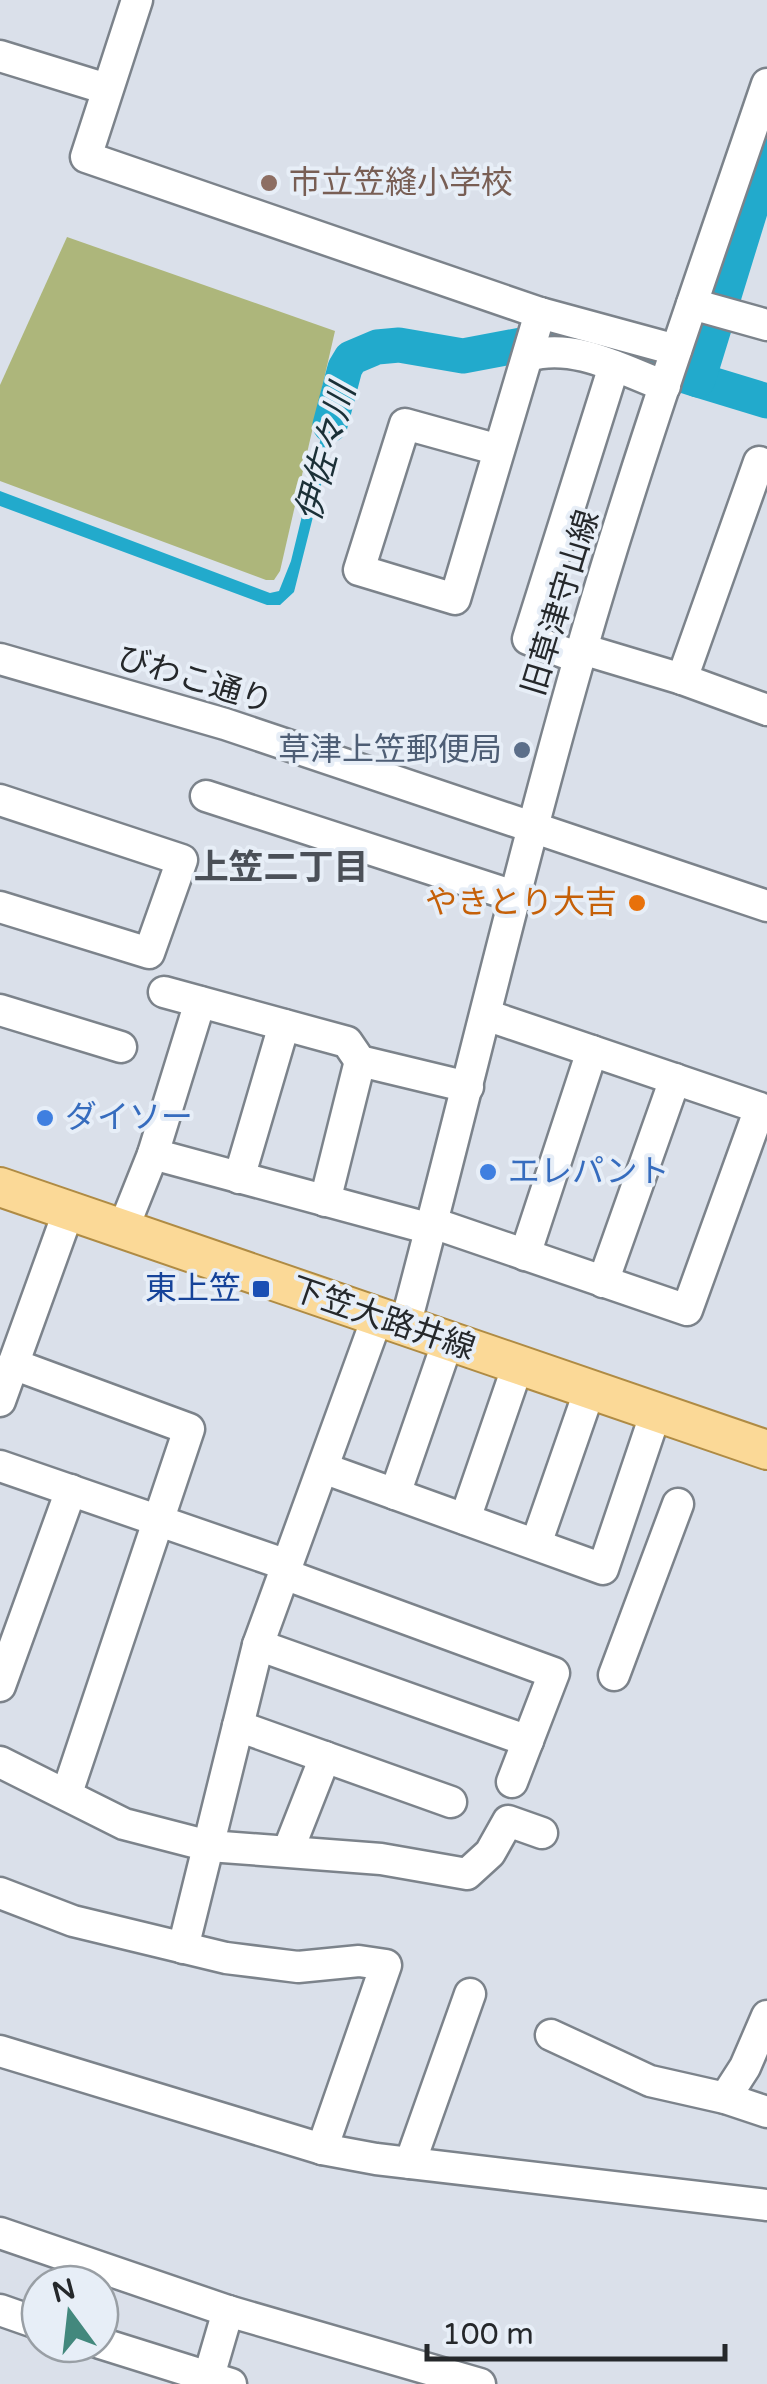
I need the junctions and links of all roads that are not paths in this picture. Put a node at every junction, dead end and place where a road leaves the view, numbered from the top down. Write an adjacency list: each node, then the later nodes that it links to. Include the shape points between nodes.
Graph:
1 (137, 0): 4 (street)
2 (0, 56): 4 (street)
3 (767, 84): 5 (street, 旧草津守山線)
4 (107, 89): 7 (street, via 86,157)
5 (710, 309): 6 (street); 9 (street, 旧草津守山線)
6 (767, 325)
7 (534, 336): 8 (street, via 549,350); 9 (street); 10 (street)
8 (614, 366): 9 (street); 12 (street, via 528,640)
9 (670, 368): 12 (street, 旧草津守山線)
10 (499, 450): 10 (street, via 455,599 359,570 405,424)
11 (767, 465): 14 (street, via 759,462)
12 (581, 654): 14 (street); 18 (street, 旧草津守山線)
13 (0, 659): 18 (street, びわこ通り, via 225,724)
14 (682, 679): 15 (street)
15 (767, 710)
16 (206, 796): 19 (street)
17 (0, 800): 21 (street, via 182,860 149,954)
18 (533, 830): 19 (street, 旧草津守山線); 20 (street, びわこ通り)
19 (514, 896): 25 (street, 旧草津守山線)
20 (767, 906)
21 (0, 907)
22 (164, 992): 23 (street)
23 (200, 1002): 26 (street); 32 (street)
24 (0, 1010): 27 (street)
25 (486, 1014): 28 (street); 31 (street, 旧草津守山線)
26 (284, 1026): 29 (street, via 346,1042); 33 (street)
27 (121, 1047)
28 (592, 1051): 30 (street); 39 (street)
29 (360, 1061): 31 (street); 35 (street)
30 (675, 1079): 40 (street); 40 (street, via 760,1108 687,1310)
31 (468, 1087): 37 (street, 旧草津守山線)
32 (153, 1154): 33 (street); 38 (street)
33 (239, 1178): 35 (street)
34 (0, 1187): 36 (main road, 下笠大路井線)
35 (325, 1200): 37 (street)
36 (69, 1210): 38 (main road, 下笠大路井線); 42 (street)
37 (432, 1226): 39 (street); 41 (street, 旧草津守山線)
38 (124, 1229): 41 (main road, 下笠大路井線)
39 (525, 1254): 40 (street)
40 (604, 1282)
41 (391, 1322): 43 (main road, 下笠大路井線); 51 (street, 旧草津守山線)
42 (12, 1329): 44 (street)
43 (448, 1340): 45 (main road, 下笠大路井線); 53 (street)
44 (13, 1364): 47 (street); 56 (street, via 189,1429)
45 (518, 1365): 46 (main road, 下笠大路井線); 55 (street)
46 (590, 1390): 48 (main road, 下笠大路井線); 58 (street)
47 (0, 1400)
48 (656, 1412): 49 (main road, 下笠大路井線); 57 (street)
49 (767, 1450)
50 (0, 1466): 52 (street)
51 (323, 1468): 53 (street); 60 (street, 旧草津守山線)
52 (71, 1490): 56 (street); 63 (street)
53 (395, 1494): 55 (street)
54 (678, 1504): 59 (street)
55 (464, 1519): 58 (street)
56 (160, 1520): 60 (street); 69 (street)
57 (616, 1533): 58 (street, via 604,1569); 59 (street)
58 (536, 1544)
59 (664, 1548): 62 (street)
60 (286, 1570): 61 (street, 旧草津守山線); 65 (street, via 554,1673)
61 (258, 1645): 64 (street, 旧草津守山線); 65 (street)
62 (614, 1675)
63 (0, 1686)
64 (238, 1726): 66 (street); 72 (street, 旧草津守山線)
65 (528, 1740): 68 (street)
66 (324, 1757): 70 (street); 73 (street)
67 (0, 1762): 69 (street)
68 (512, 1782)
69 (67, 1792): 72 (street, via 124,1824)
70 (452, 1802)
71 (542, 1832): 73 (street, via 508,1820 490,1853 468,1874)
72 (208, 1846): 73 (street); 75 (street, 旧草津守山線)
73 (288, 1851)
74 (0, 1894): 75 (street, via 74,1921)
75 (184, 1948): 82 (street, via 259,1964 386,1965)
76 (470, 1994): 83 (street)
77 (767, 2016): 80 (street)
78 (551, 2035): 80 (street, via 650,2081)
79 (0, 2051): 82 (street)
80 (726, 2098): 81 (street)
81 (767, 2112)
82 (322, 2150): 83 (street)
83 (410, 2163): 84 (street)
84 (767, 2205)
85 (0, 2234): 86 (street)
86 (228, 2310): 88 (street); 89 (street)
87 (120, 2348): 88 (street)
88 (220, 2380)
89 (480, 2384)

